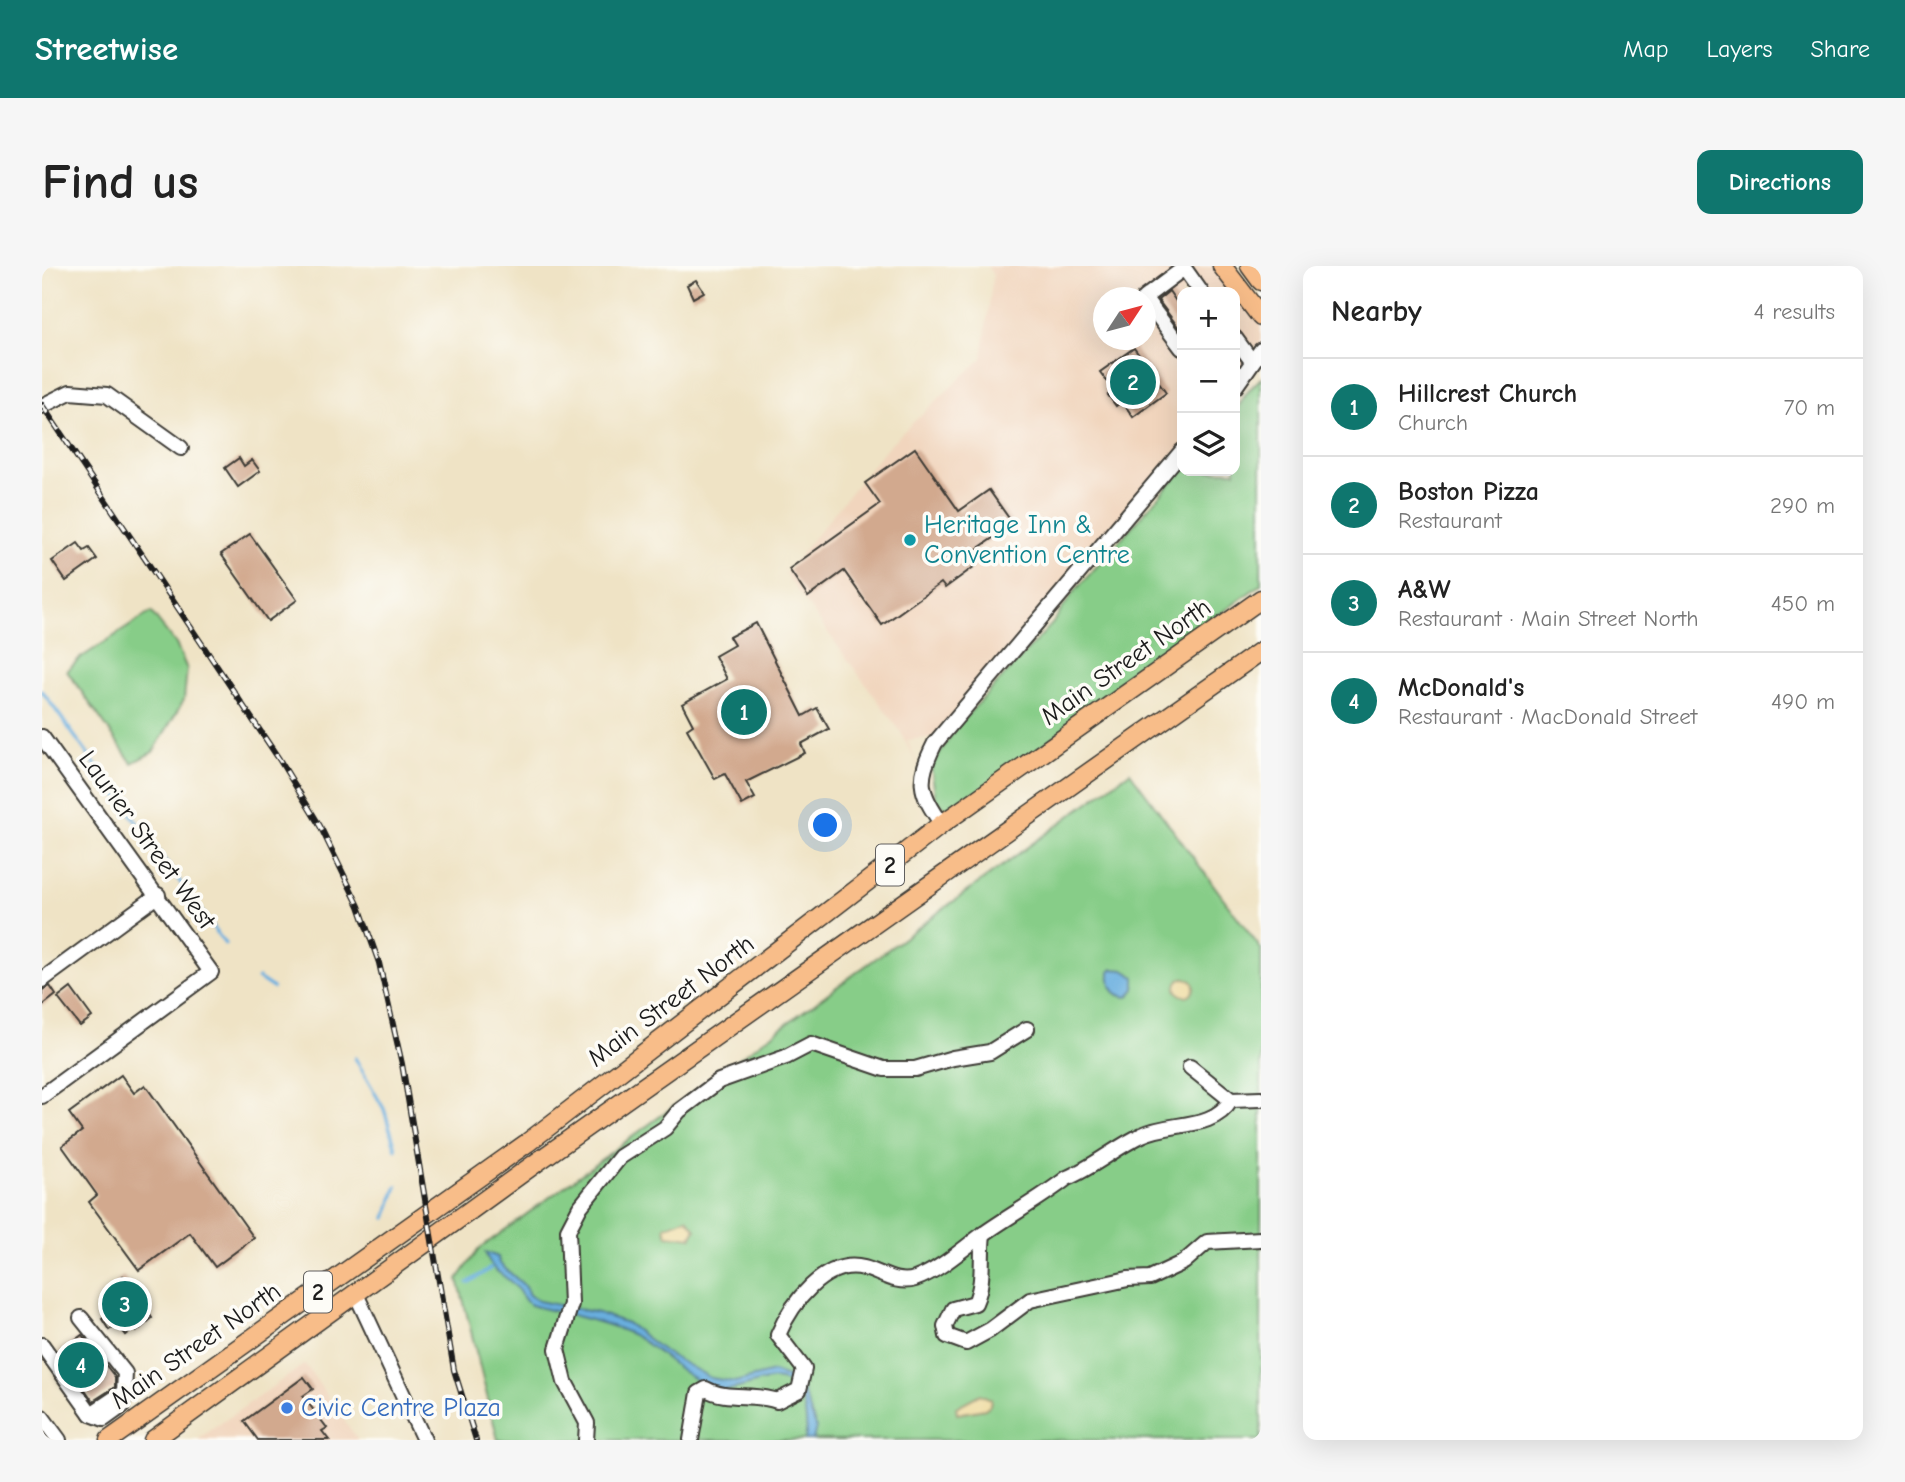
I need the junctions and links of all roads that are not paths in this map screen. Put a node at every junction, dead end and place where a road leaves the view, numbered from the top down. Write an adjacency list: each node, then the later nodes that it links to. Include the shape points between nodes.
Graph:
1 (1222, 266): 7 (main road)
2 (1250, 266): 3 (main road)
3 (1261, 281)
4 (1197, 287): 5 (street, via 1184,268)
5 (1156, 290)
6 (1156, 314): 8 (street)
7 (1261, 317)
8 (1177, 341)
9 (1240, 342): 10 (street)
10 (1256, 355): 11 (street)
11 (1240, 379)
12 (42, 406): 13 (street, via 70,392 107,395)
13 (181, 448)
14 (1177, 457): 18 (street, via 934,743 921,771 927,803)
15 (1261, 599): 18 (main road, Main Street North / 2)
16 (1261, 651): 28 (main road, Main Street North / 2)
17 (45, 746): 19 (street, Laurier Street West)
18 (943, 824): 33 (main road, Main Street North / 2, via 527,1143)
19 (158, 895): 20 (street); 23 (street, Laurier Street West, via 211,972)
20 (42, 979)
21 (1027, 1029): 36 (street, via 990,1052 915,1069 884,1069 811,1044 719,1081 679,1111 665,1128 620,1157 580,1207 568,1230 569,1310 557,1349 565,1382 587,1423)
22 (1190, 1067): 25 (street)
23 (42, 1096)
24 (1261, 1099): 25 (street)
25 (1231, 1100): 26 (street, via 1199,1122 1144,1133)
26 (983, 1234): 27 (street, via 983,1286 975,1303 953,1309 945,1326 947,1336 966,1343 1030,1300 1150,1278 1184,1262 1207,1242); 37 (street, via 913,1280 844,1265 831,1271 811,1287 778,1335 804,1369 799,1390 777,1401 757,1395 721,1396 706,1389 699,1393)
27 (1261, 1239)
28 (356, 1294): 34 (main road, Main Street North / 2); 35 (street)
29 (81, 1318): 30 (street, via 125,1373 124,1392 91,1414)
30 (42, 1345)
31 (42, 1417): 32 (street)
32 (59, 1440)
33 (109, 1440)
34 (153, 1440)
35 (424, 1440)
36 (586, 1440)
37 (691, 1440)

